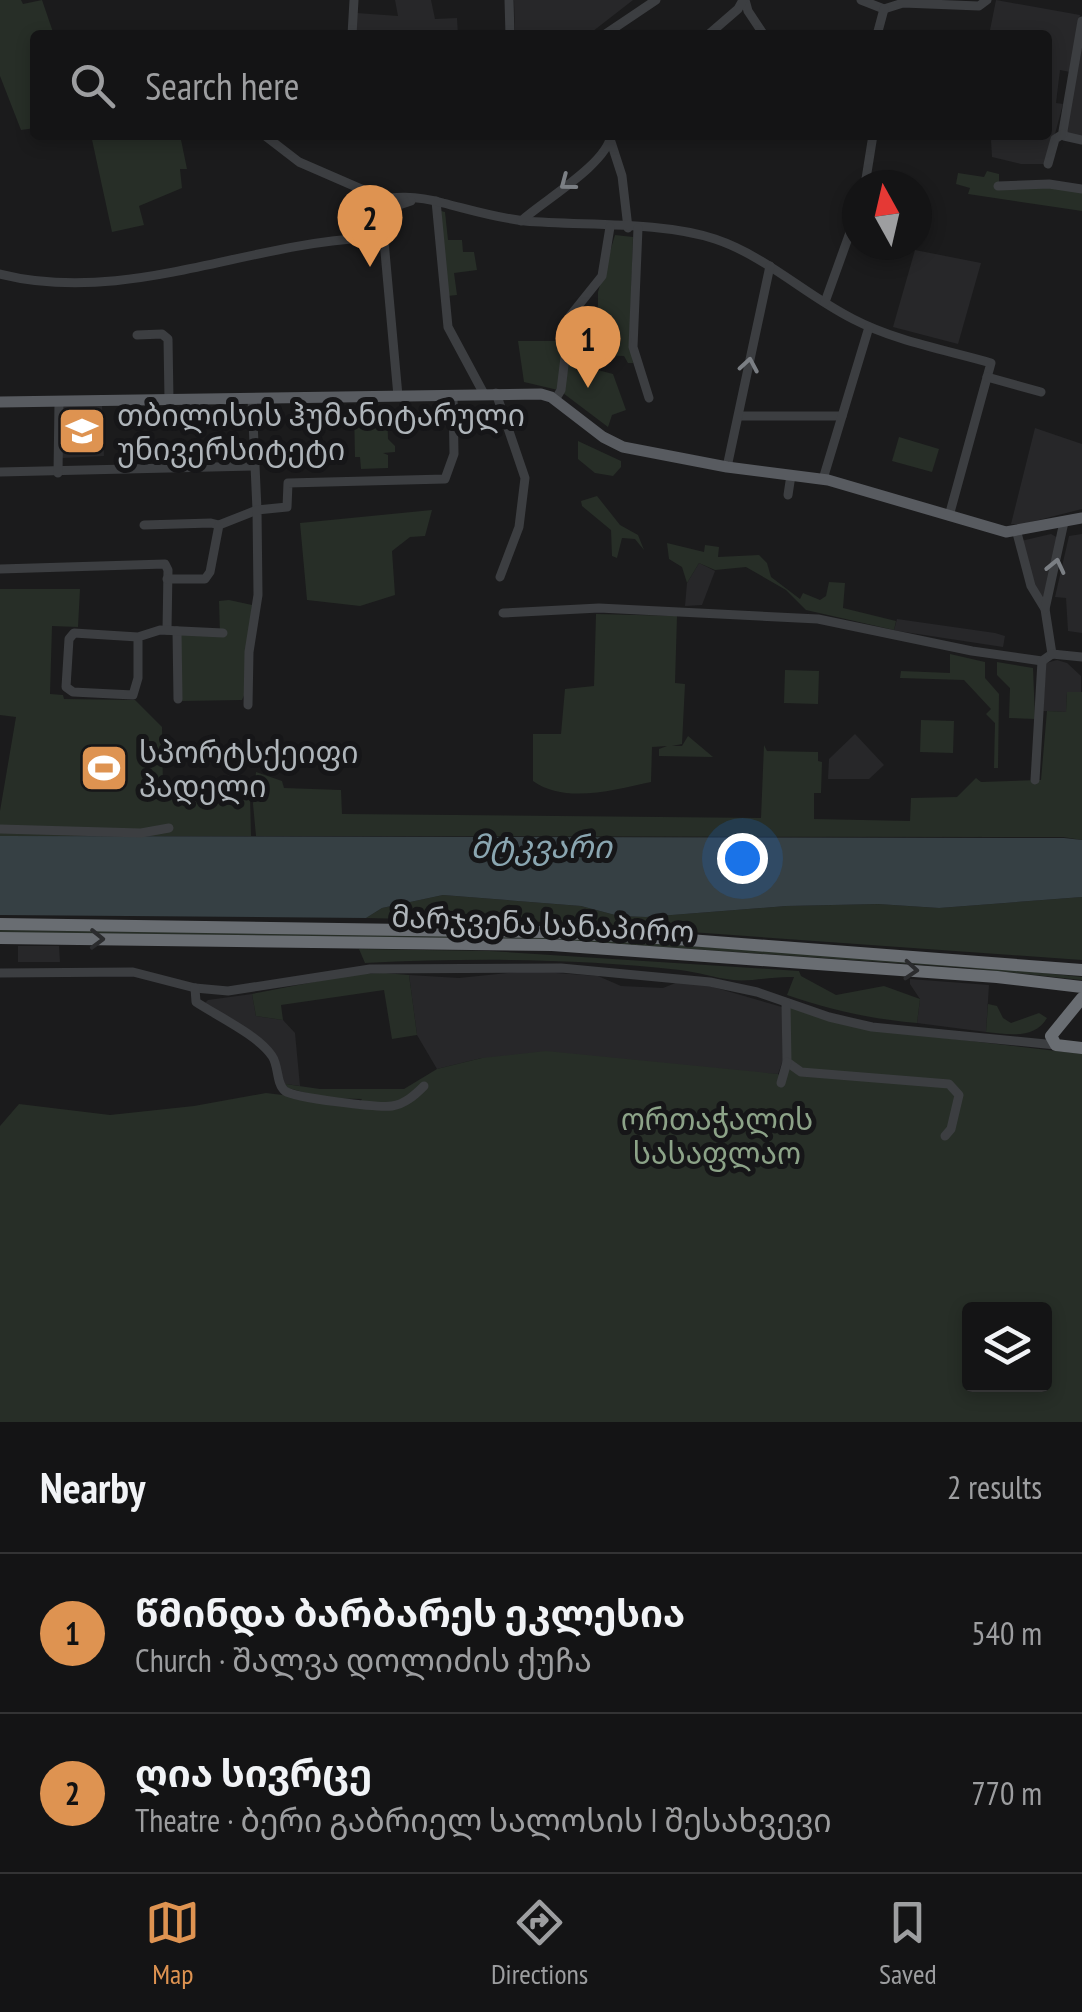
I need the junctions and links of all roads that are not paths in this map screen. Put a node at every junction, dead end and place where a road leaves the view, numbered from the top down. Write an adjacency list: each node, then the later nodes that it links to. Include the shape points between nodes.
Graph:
1 (354, 0): 9 (street)
2 (509, 0): 10 (street)
3 (656, 0): 11 (street)
4 (744, 0): 12 (street); 13 (street)
5 (860, 0): 7 (street)
6 (987, 0): 7 (street, via 980,6 902,3)
7 (884, 9): 14 (street)
8 (1082, 21): 15 (street)
9 (352, 30)
10 (510, 30)
11 (611, 30)
12 (714, 30)
13 (761, 30)
14 (878, 30)
15 (1063, 134): 20 (street); 22 (street, via 1055,139)
16 (271, 140): 27 (street)
17 (610, 140): 29 (street, one-way to 29, via 596,161)
18 (611, 140): 32 (street)
19 (872, 140): 21 (street)
20 (1082, 140)
21 (867, 170)
22 (1048, 175): 23 (street); 24 (street)
23 (998, 186)
24 (1082, 189)
25 (423, 199): 26 (street); 27 (street); 28 (street)
26 (436, 201): 29 (street); 41 (street, via 448,327)
27 (376, 202): 28 (street); 31 (street)
28 (384, 215): 31 (street)
29 (521, 221): 30 (street)
30 (610, 227): 32 (street); 47 (street, via 602,276 570,316)
31 (377, 228): 35 (street, via 368,236 107,283); 43 (street)
32 (633, 228): 34 (street, via 711,238); 45 (street, via 633,347)
33 (847, 260): 36 (street)
34 (770, 266): 36 (street); 50 (street, one-way to 34)
35 (0, 274)
36 (826, 302): 37 (street)
37 (869, 327): 39 (street, via 991,363); 51 (street)
38 (137, 334): 46 (street, via 168,340)
39 (988, 376): 40 (street); 60 (street)
40 (1041, 392)
41 (490, 393): 42 (main road); 47 (main road); 67 (street, via 525,478 519,528)
42 (453, 395): 43 (main road); 59 (street, via 454,454 446,479 288,483 286,507)
43 (398, 396): 44 (main road)
44 (252, 398): 46 (main road); 52 (street)
45 (649, 398)
46 (168, 400): 49 (main road)
47 (555, 400): 53 (main road, via 622,447)
48 (0, 402): 49 (main road)
49 (59, 402): 55 (street)
50 (740, 416): 51 (street); 53 (street)
51 (842, 416): 57 (street)
52 (254, 466): 55 (street); 59 (street)
53 (727, 467): 56 (main road)
54 (0, 472): 55 (street)
55 (58, 473)
56 (791, 475): 57 (main road); 58 (street)
57 (823, 478): 60 (main road)
58 (788, 495)
59 (257, 510): 64 (street); 78 (street)
60 (949, 516): 65 (main road)
61 (1082, 518): 62 (main road)
62 (1064, 522): 65 (main road); 69 (street, one-way to 62)
63 (144, 525): 64 (street)
64 (219, 525): 68 (street, via 208,576)
65 (1018, 533): 69 (street, via 1030,586)
66 (0, 569): 68 (street, via 161,564)
67 (500, 577)
68 (168, 580): 71 (street)
69 (1045, 609): 74 (street)
70 (502, 613): 76 (street, via 599,608 818,619)
71 (172, 630): 72 (street); 73 (street); 77 (street)
72 (223, 633)
73 (138, 637): 73 (street, via 70,635 66,688 133,694)
74 (1052, 654): 75 (street); 76 (street)
75 (1082, 657)
76 (1042, 661): 79 (street)
77 (178, 699)
78 (248, 705)
79 (1035, 780)
80 (169, 828): 81 (street)
81 (0, 829)
82 (0, 924): 84 (highway, მარჯვენა სანაპირო, via 544,932)
83 (0, 938): 86 (highway, მარჯვენა სანაპირო, one-way to 86, via 552,944)
84 (1082, 970)
85 (0, 973): 87 (street, via 133,972)
86 (1082, 987)
87 (195, 988): 89 (street, via 240,990 370,969 506,966 669,977); 93 (street, via 196,1002 271,1054 288,1093 390,1107)
88 (1080, 1001): 90 (highway)
89 (786, 1002): 90 (street, via 872,1027 1010,1041); 91 (street)
90 (1066, 1039)
91 (787, 1062): 92 (street); 94 (street, via 801,1072 948,1084 959,1095)
92 (781, 1084)
93 (424, 1086)
94 (945, 1136)

